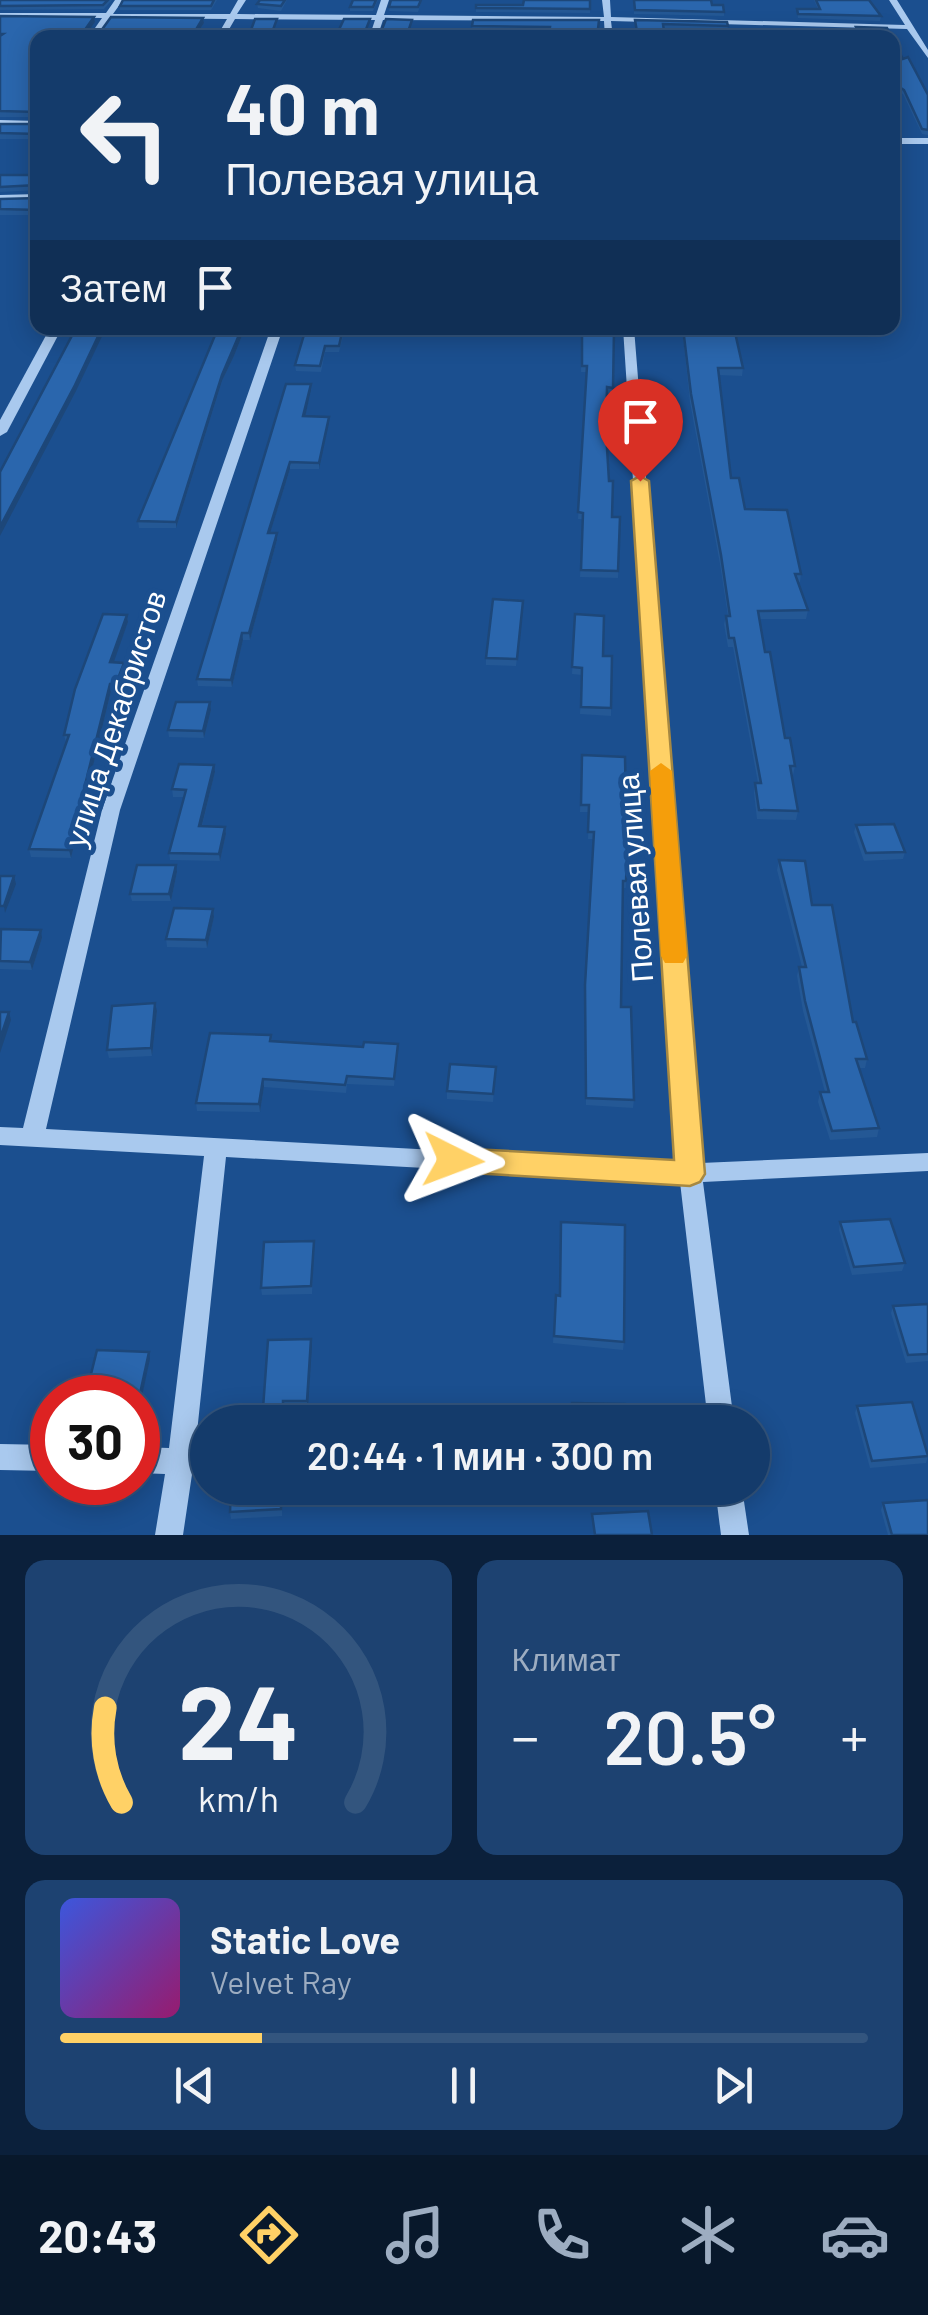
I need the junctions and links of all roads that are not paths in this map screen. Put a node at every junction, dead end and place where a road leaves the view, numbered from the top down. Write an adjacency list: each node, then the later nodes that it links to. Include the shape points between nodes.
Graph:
1 (19, 0): 7 (street)
2 (119, 0): 8 (street)
3 (242, 0): 9 (street)
4 (385, 0): 10 (street)
5 (606, 0): 11 (street)
6 (893, 0): 12 (street)
7 (1, 16): 8 (street)
8 (106, 16): 9 (street); 13 (street)
9 (232, 17): 10 (street); 14 (street)
10 (379, 18): 11 (street); 15 (street)
11 (607, 19): 12 (street); 16 (street)
12 (912, 25): 17 (street)
13 (97, 30)
14 (225, 30)
15 (375, 30)
16 (608, 30)
17 (928, 56)
18 (30, 121): 19 (street)
19 (0, 123)
20 (900, 140): 21 (street)
21 (928, 141)
22 (30, 197): 23 (street)
23 (0, 198)
24 (52, 335): 27 (street)
25 (275, 335): 28 (street, улица Декабристов, via 111,810)
26 (630, 335): 32 (street, Полевая улица)
27 (0, 432)
28 (33, 1135): 29 (street); 30 (street)
29 (0, 1136)
30 (216, 1147): 32 (street); 37 (street)
31 (928, 1162): 32 (street)
32 (690, 1174): 33 (street, Полевая улица)
33 (719, 1405)
34 (0, 1457): 35 (street)
35 (30, 1458)
36 (160, 1460): 37 (street)
37 (181, 1460): 39 (street)
38 (731, 1505): 40 (street)
39 (169, 1535)
40 (735, 1535)

